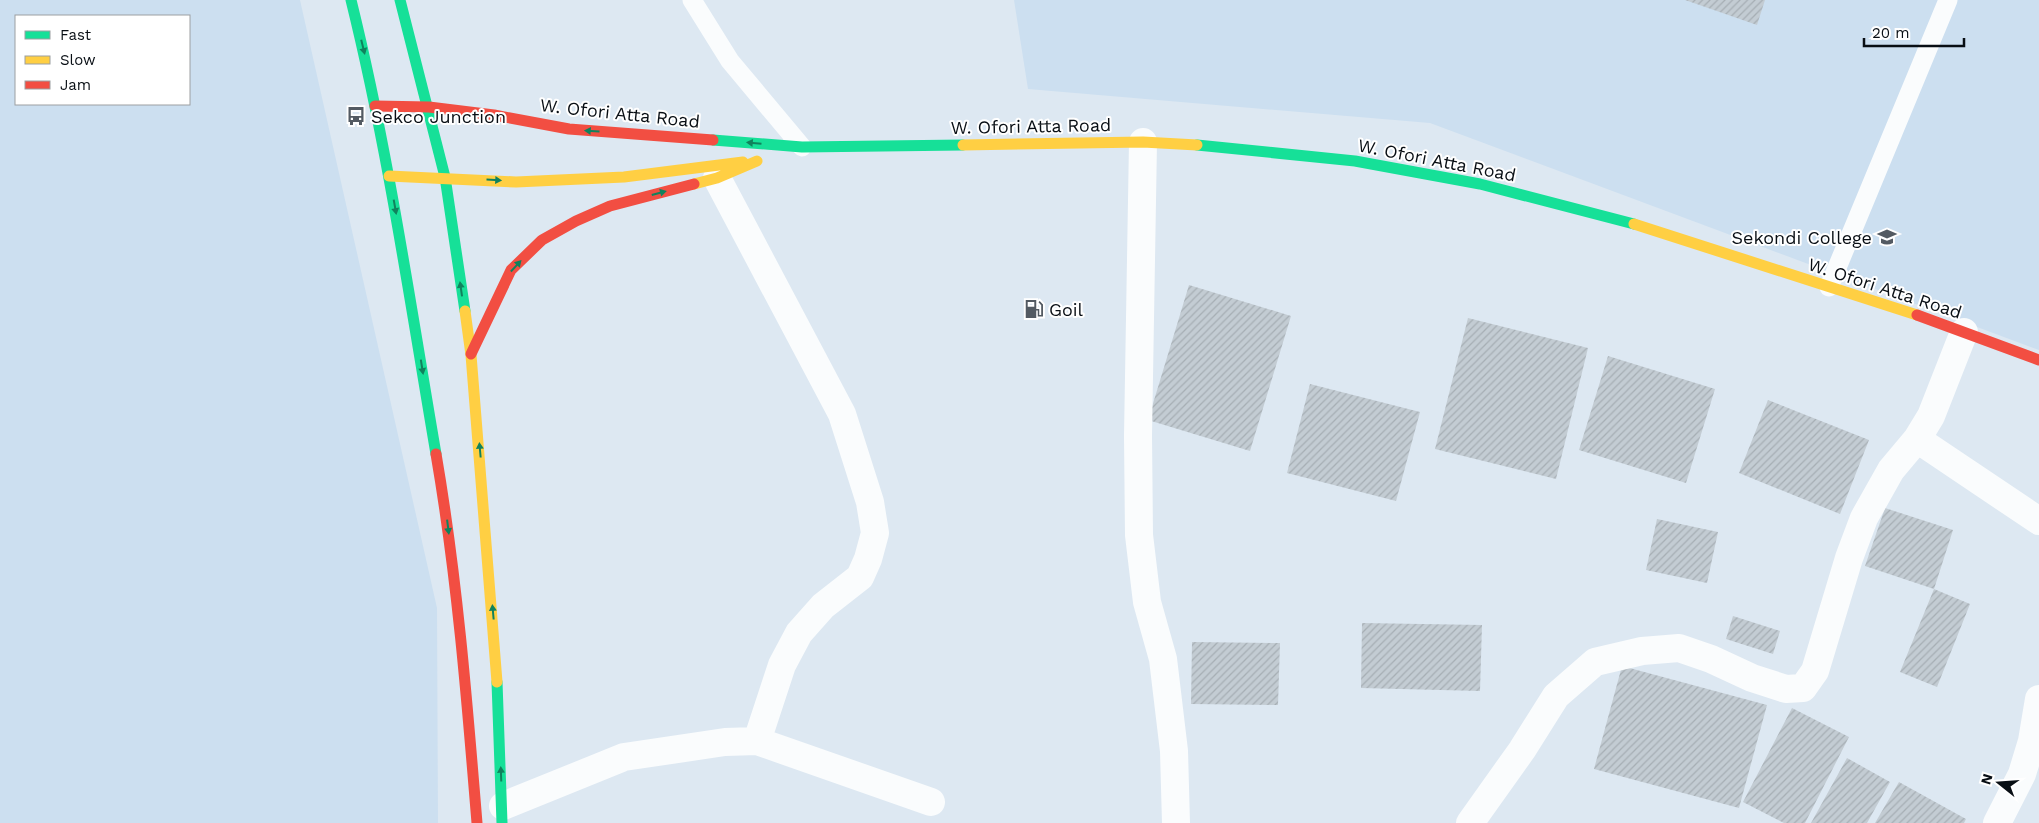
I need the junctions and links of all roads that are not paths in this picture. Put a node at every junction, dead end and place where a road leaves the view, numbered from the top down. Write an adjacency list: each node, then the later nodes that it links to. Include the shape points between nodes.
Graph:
1 (351, 0): 5 (main road, one-way to 5)
2 (400, 0): 6 (main road)
3 (692, 0): 8 (lane, via 730,61)
4 (1948, 0): 13 (lane)
5 (375, 106): 6 (main road, W. Ofori Atta Road); 10 (main road)
6 (429, 107): 8 (main road, W. Ofori Atta Road, one-way to 6, via 568,129); 11 (main road)
7 (1143, 142): 8 (main road, W. Ofori Atta Road); 13 (main road, W. Ofori Atta Road, via 1355,161 1480,184 1628,222); 24 (street, via 1139,535 1147,602 1164,659 1174,751)
8 (802, 147): 9 (main road, W. Ofori Atta Road)
9 (757, 160): 11 (main road, W. Ofori Atta Road, one-way to 9, via 516,182 624,177); 12 (main road)
10 (389, 176): 11 (main road, W. Ofori Atta Road); 23 (main road, one-way to 23, via 445,507 464,665)
11 (445, 178): 15 (main road, one-way to 11)
12 (717, 178): 15 (main road, one-way to 12, via 512,270 542,240 610,206); 20 (street, via 842,414 870,502 875,533 860,577 823,606 799,633 782,665)
13 (1829, 287): 14 (main road, W. Ofori Atta Road)
14 (1964, 332): 16 (main road, W. Ofori Atta Road); 17 (street, via 1931,416)
15 (471, 355): 22 (main road, one-way to 15, via 496,646)
16 (2039, 360)
17 (1918, 439): 18 (street); 25 (street, via 1891,470 1864,518 1815,671 1803,688 1786,689 1679,648 1642,651 1595,662 1556,696)
18 (2039, 521)
19 (2039, 700): 26 (street, via 2022,774)
20 (757, 741): 21 (street); 22 (street, via 725,742 624,757)
21 (931, 802)
22 (502, 814)
23 (477, 823)
24 (1176, 823)
25 (1470, 823)
26 (1997, 823)

